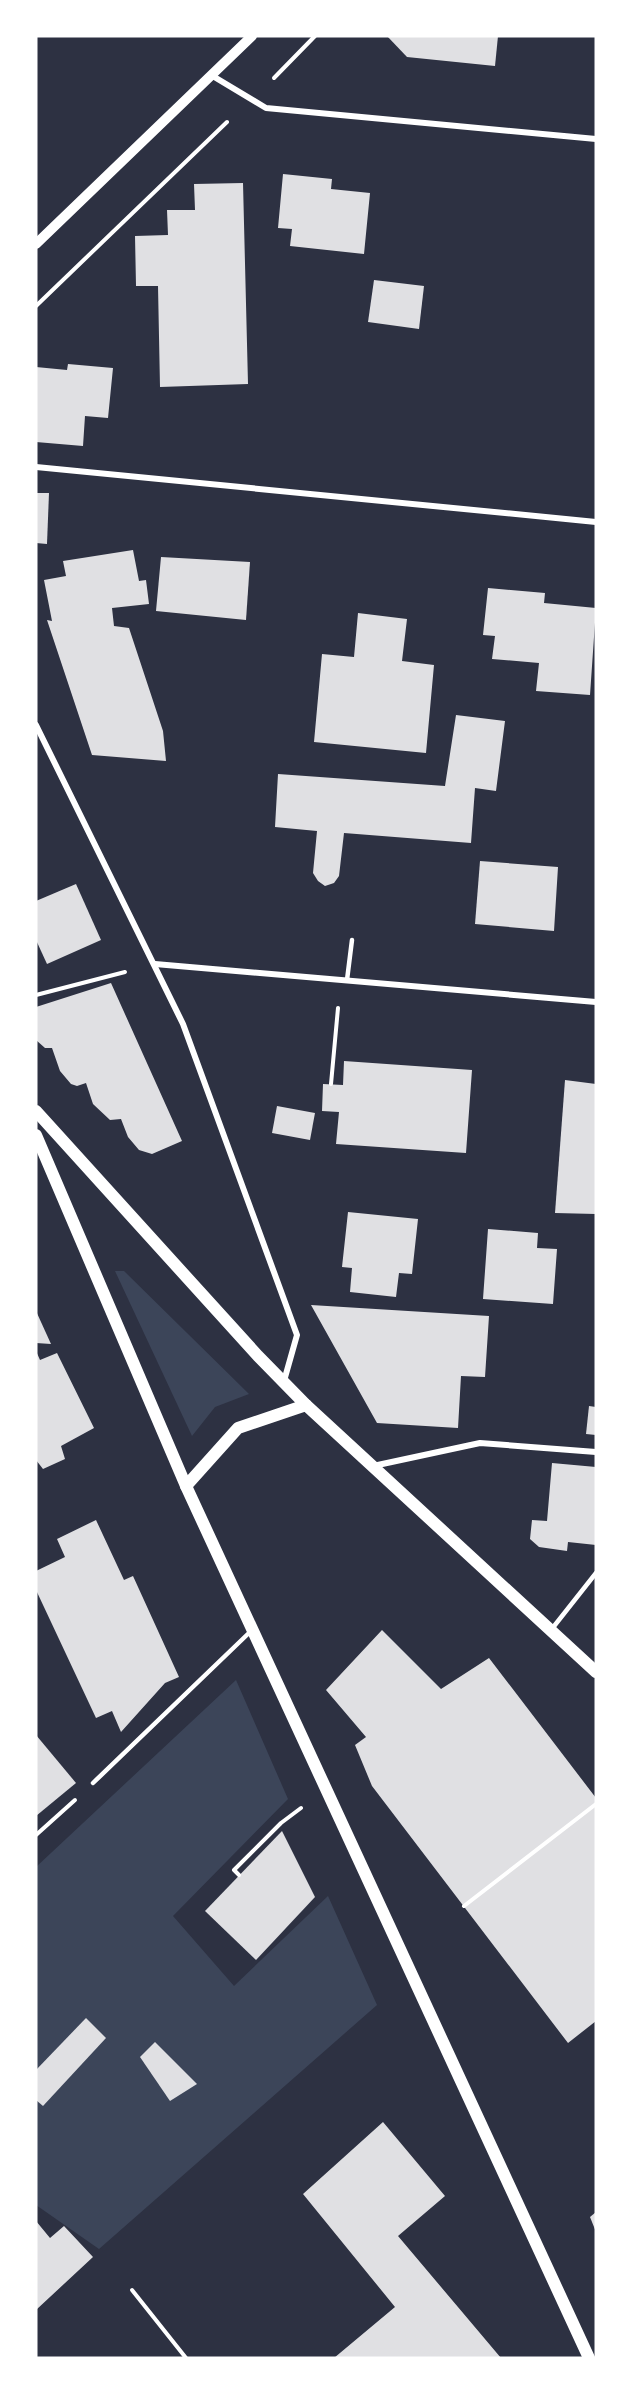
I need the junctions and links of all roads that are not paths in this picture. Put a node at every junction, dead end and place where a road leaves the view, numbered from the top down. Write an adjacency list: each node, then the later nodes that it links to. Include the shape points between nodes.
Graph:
1 (252, 36): 2 (street)
2 (210, 75): 3 (street, via 266,108); 4 (street)
3 (596, 139)
4 (36, 244)
5 (36, 467): 6 (street)
6 (596, 522)
7 (36, 724): 9 (street)
8 (352, 940): 10 (lane)
9 (155, 964): 10 (street); 14 (street, via 183,1024 297,1335)
10 (347, 980): 11 (street)
11 (596, 1002)
12 (36, 1111): 14 (main road)
13 (36, 1135): 18 (main road)
14 (284, 1382): 15 (main road)
15 (306, 1405): 17 (main road); 18 (main road, via 238,1428)
16 (596, 1452): 17 (street, via 480,1443)
17 (372, 1466): 21 (main road)
18 (186, 1486): 20 (main road)
19 (596, 1574): 21 (lane)
20 (253, 1629): 23 (lane); 24 (main road)
21 (551, 1630): 22 (main road)
22 (596, 1672)
23 (93, 1783)
24 (589, 2358)

